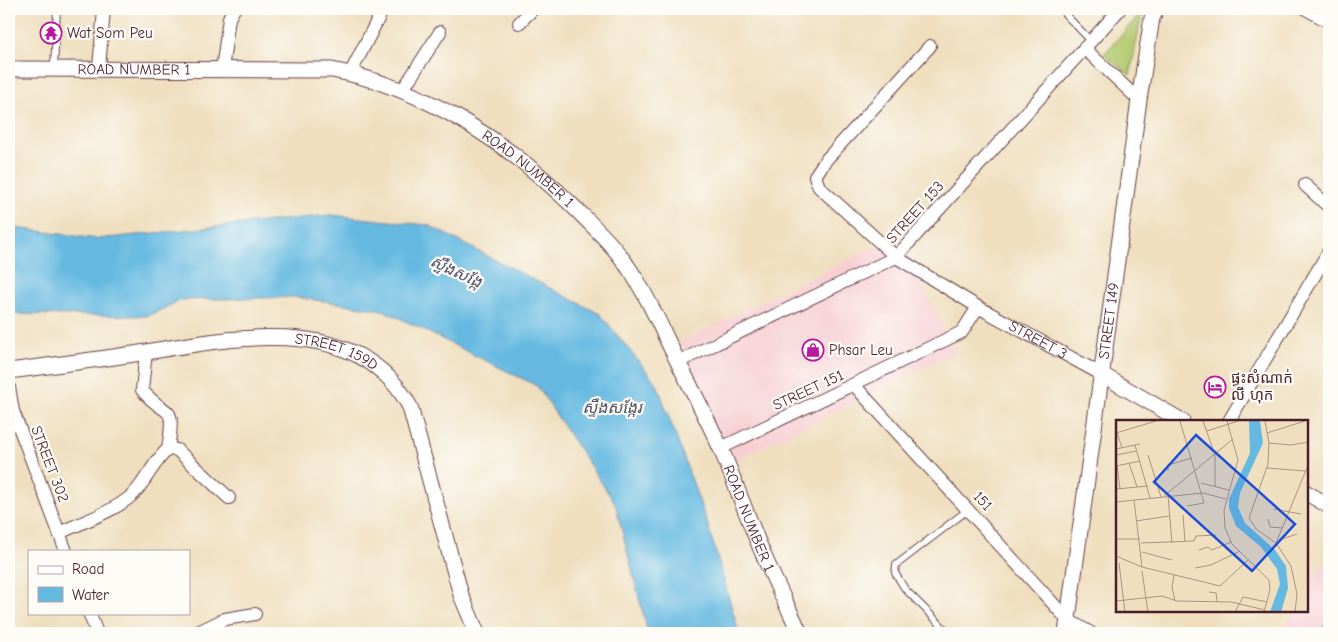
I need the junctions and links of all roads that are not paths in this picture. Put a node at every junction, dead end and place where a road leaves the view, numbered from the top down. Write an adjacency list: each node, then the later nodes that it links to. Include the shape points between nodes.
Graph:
1 (57, 9): 16 (lane)
2 (104, 9): 17 (street)
3 (382, 9): 19 (street)
4 (533, 9): 11 (street)
5 (1060, 9): 13 (lane)
6 (1120, 9): 13 (street, STREET 153)
7 (1306, 9): 10 (street)
8 (230, 12): 18 (street)
9 (1153, 12): 21 (street, STREET 149)
10 (1329, 22)
11 (519, 23)
12 (440, 32): 20 (street)
13 (1088, 44): 21 (street); 25 (street, STREET 153)
14 (930, 46): 25 (street, STREET 3, via 824,161 816,176 819,187)
15 (9, 68): 16 (street, ROAD NUMBER 1)
16 (54, 68): 17 (street, ROAD NUMBER 1)
17 (99, 68): 18 (street, ROAD NUMBER 1)
18 (222, 70): 19 (street, ROAD NUMBER 1, via 332,70)
19 (350, 74): 20 (street, ROAD NUMBER 1)
20 (402, 91): 28 (street, ROAD NUMBER 1, via 449,112 494,140 568,201 627,266)
21 (1139, 100): 30 (street, STREET 149)
22 (1305, 185): 23 (street)
23 (1329, 207)
24 (1329, 251): 35 (street)
25 (896, 257): 26 (street, STREET 3); 28 (street, STREET 153)
26 (978, 307): 30 (street, STREET 3); 31 (street, STREET 151, via 962,332)
27 (146, 352): 29 (street, STREET 159D); 37 (street, via 142,390 171,414); 49 (street, STREET 159D, via 238,338 278,337 327,344 358,356 385,373 400,388 410,407 461,595)
28 (678, 362): 36 (street, ROAD NUMBER 1)
29 (9, 371)
30 (1101, 374): 34 (street, STREET 3); 46 (street, STREET 149)
31 (855, 386): 36 (street, STREET 151); 41 (street, 151)
32 (9, 387): 33 (street, STREET 302)
33 (11, 415): 42 (street, STREET 302)
34 (1180, 420)
35 (1230, 420)
36 (721, 448): 50 (street, ROAD NUMBER 1, via 762,551)
37 (168, 449): 39 (street, via 177,450); 42 (street, via 136,491 121,503)
38 (1308, 494): 40 (street)
39 (229, 498)
40 (1329, 506)
41 (969, 510): 46 (street, 151); 51 (lane, via 896,565 895,573 905,589)
42 (59, 533): 43 (street, STREET 302)
43 (66, 550)
44 (90, 614): 47 (street)
45 (255, 614): 48 (street, via 225,618)
46 (1067, 627): 52 (street, 151)
47 (97, 633)
48 (196, 633)
49 (478, 633)
50 (800, 633)
51 (949, 633)
52 (1091, 633)

